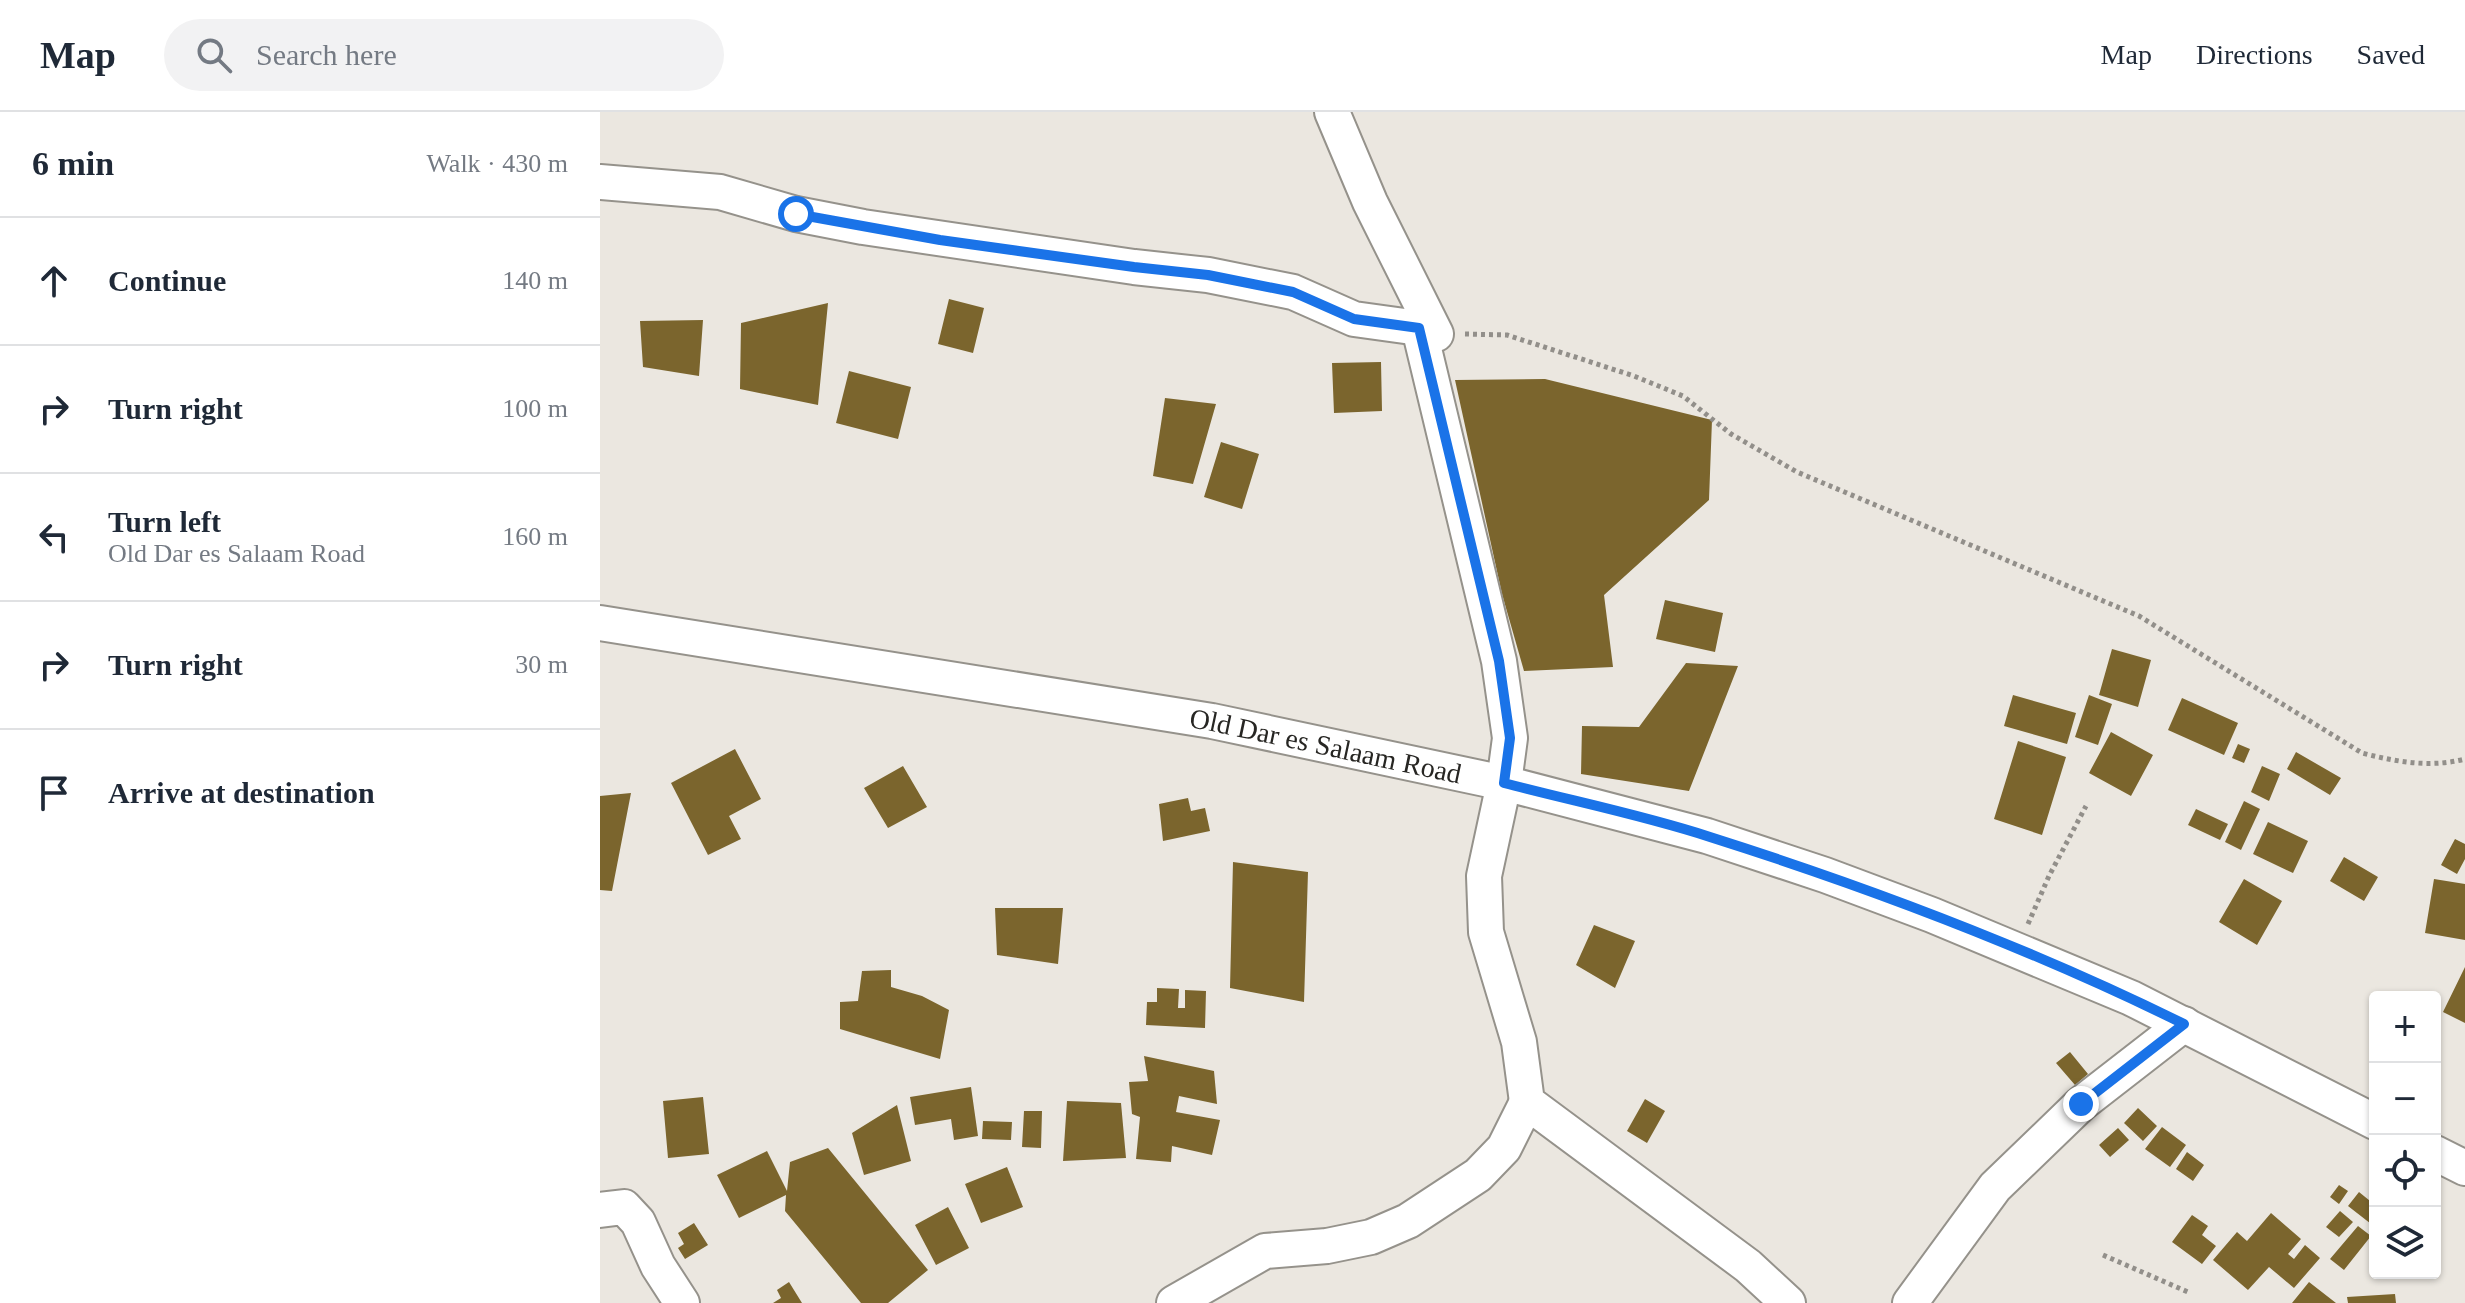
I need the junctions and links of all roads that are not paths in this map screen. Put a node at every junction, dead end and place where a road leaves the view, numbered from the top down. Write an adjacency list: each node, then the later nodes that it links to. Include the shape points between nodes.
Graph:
1 (1332, 112): 3 (street)
2 (600, 182): 3 (street, via 720,192 878,230 1208,275 1293,292 1354,319)
3 (1428, 331): 5 (street, via 1499,661 1510,738)
4 (600, 623): 5 (street, Old Dar es Salaam Road, via 1212,721)
5 (1504, 783): 6 (street, Old Dar es Salaam Road, via 1721,840 1838,880); 7 (street, via 1484,876 1486,932 1519,1042)
6 (2184, 1024): 8 (street, Old Dar es Salaam Road); 15 (street, via 2081,1104 1995,1187)
7 (1527, 1102): 13 (street, via 1504,1148 1478,1175 1408,1221 1371,1237 1265,1251); 14 (street, via 1748,1266)
8 (2369, 1119)
9 (2441, 1156): 10 (street)
10 (2465, 1168)
11 (600, 1210): 12 (street, via 624,1207 638,1222)
12 (682, 1303)
13 (1174, 1303)
14 (1788, 1303)
15 (1910, 1303)

